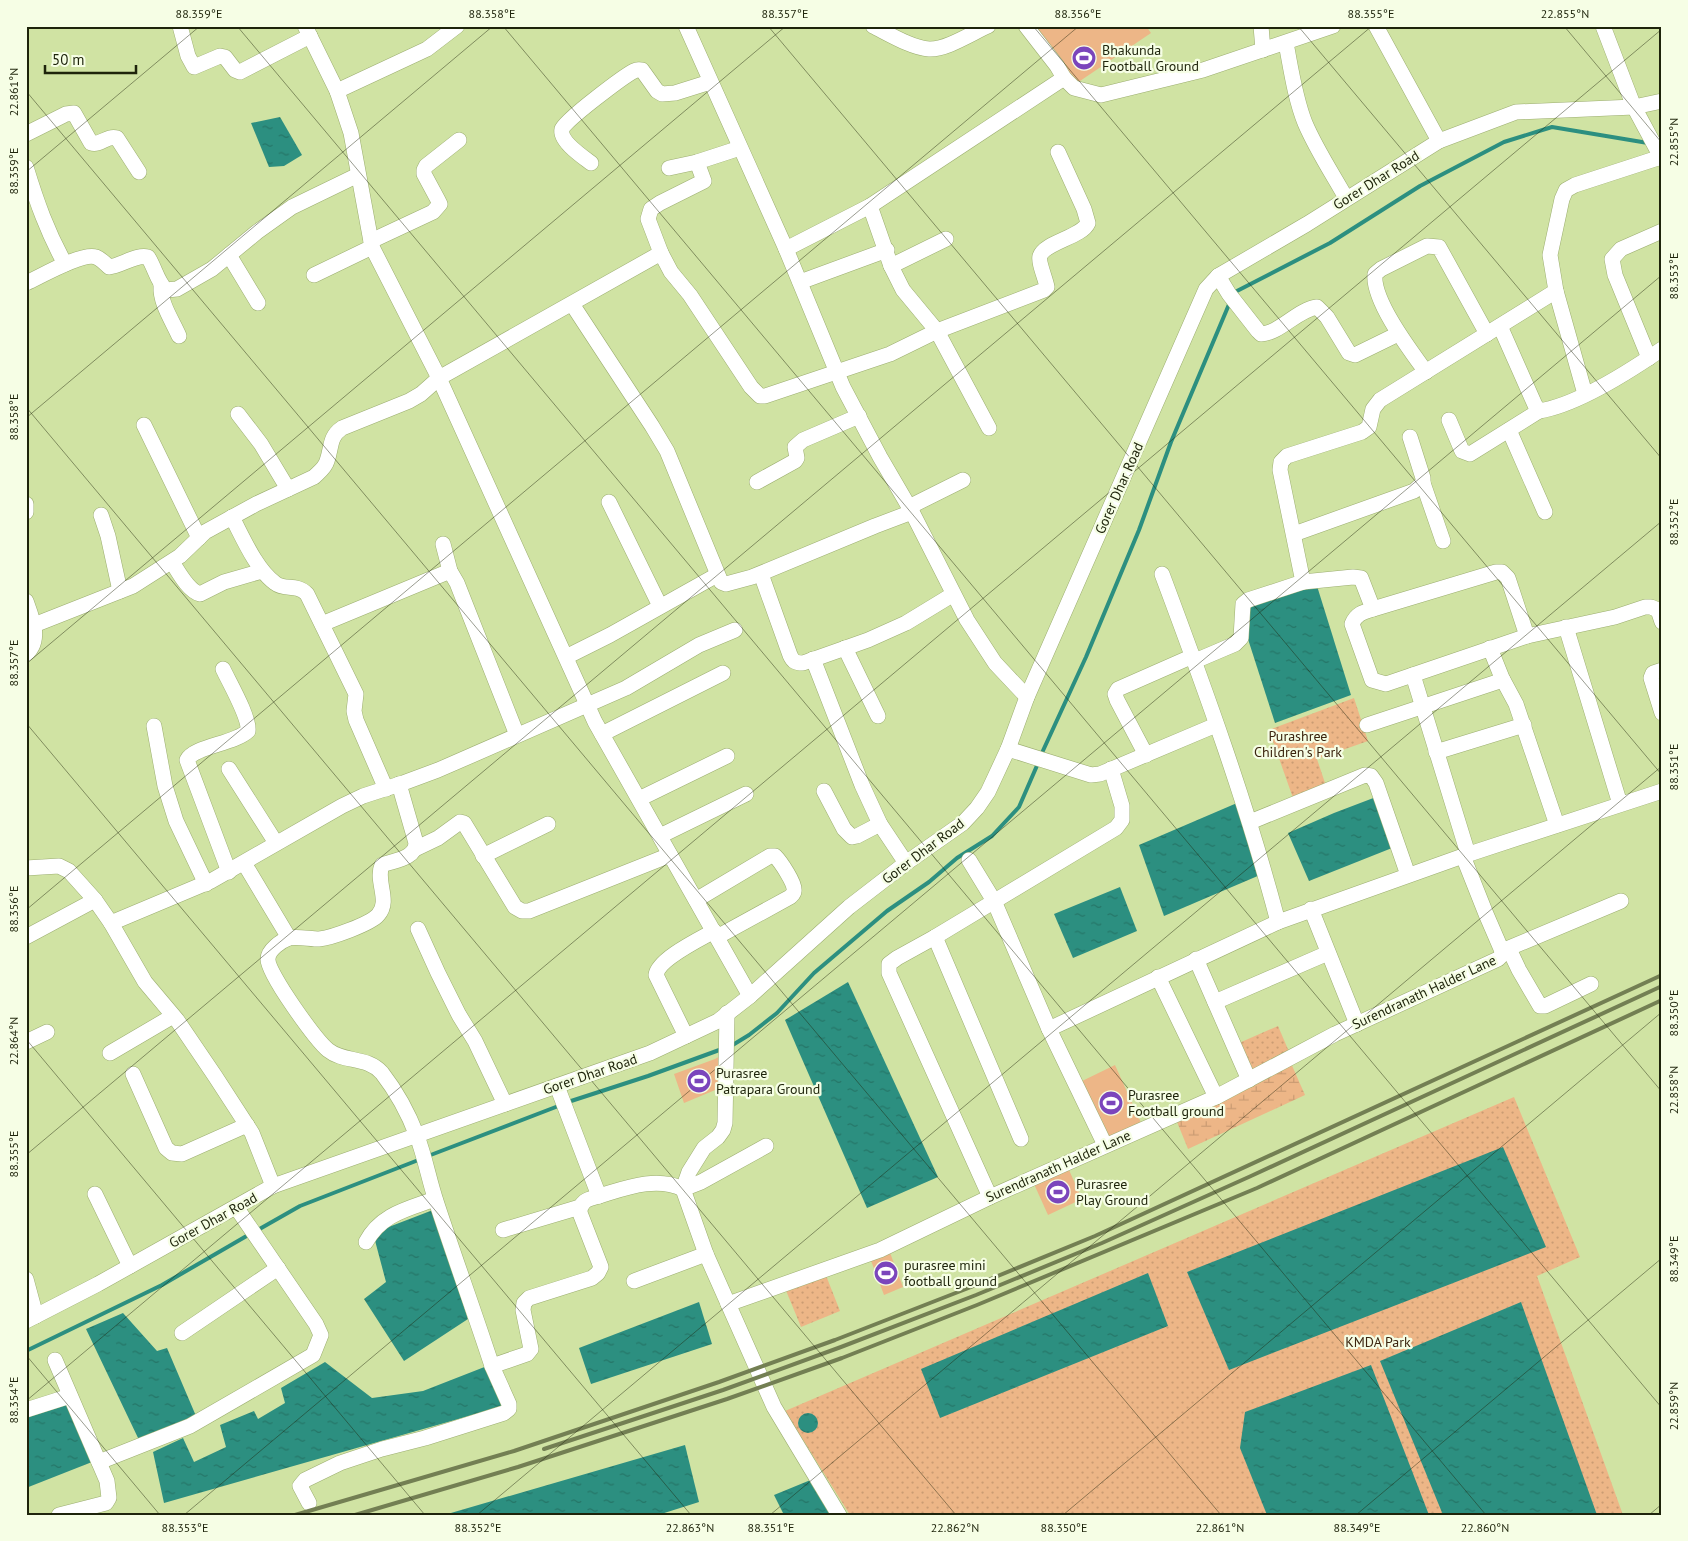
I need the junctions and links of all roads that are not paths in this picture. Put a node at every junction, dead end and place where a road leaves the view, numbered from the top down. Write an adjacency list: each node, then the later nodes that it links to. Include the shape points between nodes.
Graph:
1 (180, 26): 11 (street, via 194,67 220,56 240,72)
2 (457, 26): 16 (street, via 427,50)
3 (686, 26): 15 (street)
4 (873, 26): 5 (street, via 930,49 945,46)
5 (988, 26)
6 (1026, 26): 14 (street)
7 (1261, 26): 13 (street)
8 (1333, 26): 12 (street)
9 (1376, 26): 21 (street)
10 (1603, 26): 18 (street)
11 (307, 31): 16 (street)
12 (1286, 43): 13 (street); 31 (street, via 1304,121)
13 (1263, 50): 14 (street, via 1203,70 1101,95 1074,88)
14 (1064, 78): 32 (street)
15 (710, 82): 22 (street); 26 (street, via 667,95 657,91 642,70 626,76 580,110 562,129 568,144)
16 (337, 91): 30 (street)
17 (1662, 101): 18 (street, Gorer Dhar Road)
18 (1634, 108): 21 (street, Gorer Dhar Road, via 1516,112); 23 (street)
19 (26, 134): 29 (street, via 74,113 91,143 117,138)
20 (458, 140): 35 (street, via 424,170 440,204 437,209)
21 (1439, 141): 31 (street, Gorer Dhar Road)
22 (740, 148): 25 (street); 36 (street)
23 (1657, 151): 47 (street, via 1566,190 1550,255)
24 (1058, 152): 51 (street, via 1088,223 1083,230 1040,256 1047,287)
25 (697, 162): 28 (street); 38 (street, via 704,181 660,203 649,214)
26 (591, 163)
27 (26, 167): 40 (street, via 50,237)
28 (670, 168)
29 (139, 172)
30 (358, 175): 35 (street); 39 (street, via 292,206)
31 (1346, 198): 43 (street, Gorer Dhar Road)
32 (870, 206): 36 (street); 37 (street)
33 (1662, 231): 56 (street, via 1621,249 1612,259)
34 (946, 239): 41 (street)
35 (372, 244): 42 (street); 59 (street)
36 (786, 249): 44 (street)
37 (887, 250): 41 (street); 44 (street)
38 (661, 253): 49 (street); 57 (street, via 671,272 760,396)
39 (229, 255): 46 (street, via 177,289 166,290); 48 (street)
40 (65, 264): 45 (street); 46 (street, via 90,256 97,257 108,267 148,257)
41 (891, 266): 51 (street, via 903,290)
42 (314, 275)
43 (1218, 276): 52 (street, via 1258,331 1264,334 1317,307 1352,355); 113 (street, Gorer Dhar Road, via 1206,290)
44 (800, 282): 57 (street)
45 (26, 284)
46 (161, 286): 54 (street, via 160,293)
47 (1556, 291): 50 (street); 60 (street)
48 (258, 303)
49 (572, 304): 59 (street); 89 (street, via 667,451)
50 (1500, 326): 53 (street); 61 (street)
51 (938, 331): 57 (street, via 890,354); 66 (street)
52 (1398, 334): 53 (street, via 1374,283 1375,274 1427,246 1439,247); 58 (street)
53 (1487, 334): 58 (street)
54 (179, 336)
55 (1662, 349): 56 (street)
56 (1649, 358): 60 (street)
57 (836, 371): 63 (street)
58 (1426, 372): 80 (street, via 1380,400 1373,409 1369,427 1362,432 1287,456 1281,462)
59 (440, 378): 72 (street, via 409,402 335,433 322,470); 105 (street)
60 (1585, 394): 61 (street)
61 (1539, 411): 67 (street)
62 (238, 414): 72 (street)
63 (859, 416): 70 (street, via 803,440 795,447 795,461); 75 (street)
64 (1449, 420): 67 (street, via 1462,451 1470,454)
65 (144, 425): 81 (street)
66 (989, 428)
67 (1509, 430): 77 (street)
68 (1410, 436): 71 (street)
69 (963, 480): 75 (street)
70 (757, 482)
71 (1423, 483): 80 (street, via 1414,491); 82 (street)
72 (288, 489): 79 (street)
73 (609, 502): 94 (street)
74 (26, 504): 76 (street)
75 (910, 510): 87 (street); 92 (street)
76 (26, 512)
77 (1545, 512)
78 (101, 515): 91 (street)
79 (232, 517): 81 (street); 86 (street)
80 (1294, 534): 90 (street)
81 (199, 538): 84 (street)
82 (1443, 541)
83 (443, 544): 85 (street)
84 (172, 562): 86 (street, via 189,586 200,594 224,582); 91 (street)
85 (450, 570): 97 (street); 123 (street)
86 (262, 571): 97 (street, via 275,584 302,589)
87 (760, 574): 89 (street, via 726,584); 107 (street, via 793,661 803,663)
88 (1162, 574): 106 (street)
89 (717, 575): 94 (street)
90 (1303, 582): 95 (street, via 1361,578); 106 (street, via 1248,600 1243,604 1240,638 1235,644)
91 (120, 591): 98 (street)
92 (952, 595): 102 (street, via 906,623); 113 (street, via 995,662)
93 (26, 601): 98 (street)
94 (660, 606): 105 (street)
95 (1373, 609): 101 (street, via 1502,572 1508,578); 111 (street, via 1362,612 1352,624 1372,680 1386,684)
96 (1662, 622): 99 (street, via 1658,610 1645,607)
97 (322, 624): 130 (street, via 356,694 356,720)
98 (34, 625): 104 (street, via 35,639)
99 (1566, 627): 101 (street); 135 (street)
100 (735, 630): 114 (street, via 698,645 626,688)
101 (1527, 636): 103 (street)
102 (845, 648): 107 (street); 117 (street)
103 (1490, 648): 111 (street); 112 (street)
104 (26, 654)
105 (566, 657): 114 (street)
106 (1194, 658): 118 (street); 126 (street, via 1118,689 1115,694)
107 (813, 659): 138 (street)
108 (223, 669): 150 (street, via 245,715 248,731 222,744 195,752 187,760)
109 (1662, 670): 116 (street, via 1653,673 1651,678)
110 (724, 673): 122 (street)
111 (1413, 675): 115 (street, Surendranath Halder Lane)
112 (1503, 680): 115 (street); 119 (street)
113 (1027, 697): 124 (street, Gorer Dhar Road)
114 (588, 705): 122 (street); 123 (street)
115 (1422, 706): 121 (street); 125 (street, Surendranath Halder Lane)
116 (1662, 713)
117 (878, 716)
118 (1216, 725): 126 (street); 136 (street)
119 (1524, 725): 125 (street); 139 (street)
120 (154, 726): 152 (street, via 165,786 176,821)
121 (1366, 726)
122 (602, 734): 134 (street)
123 (516, 736): 130 (street)
124 (1008, 749): 129 (street, via 1090,775); 148 (street, Gorer Dhar Road, via 977,808 963,823)
125 (1436, 752): 144 (street, Surendranath Halder Lane)
126 (1146, 755): 129 (street)
127 (727, 756): 134 (street)
128 (229, 769): 141 (street)
129 (1111, 769): 156 (street, via 1122,806 1122,820 1116,828)
130 (393, 786): 141 (street, via 342,806); 142 (street, via 416,843)
131 (824, 791): 138 (street, via 844,829 852,837)
132 (1662, 791): 135 (street)
133 (746, 794): 140 (street)
134 (639, 799): 140 (street)
135 (1620, 804): 139 (street)
136 (1250, 822): 151 (street, via 1371,776); 158 (street)
137 (548, 824): 145 (street)
138 (880, 824): 148 (street)
139 (1557, 825): 144 (street)
140 (660, 836): 143 (street)
141 (276, 844): 147 (street)
142 (415, 849): 145 (street, via 460,822 464,823); 164 (street, via 411,854 382,865 379,872 383,904 372,920 336,936)
143 (670, 855): 145 (street, via 529,911 515,906); 154 (street)
144 (1466, 855): 151 (street); 165 (street, Surendranath Halder Lane, via 1486,914)
145 (483, 856)
146 (969, 860): 156 (street)
147 (244, 863): 150 (street); 164 (street)
148 (906, 863): 170 (street, Gorer Dhar Road, via 849,907)
149 (26, 868): 153 (street, via 59,866 69,871)
150 (229, 872): 152 (street)
151 (1408, 875): 157 (street)
152 (206, 884): 159 (street)
153 (95, 900): 159 (street); 162 (street)
154 (696, 900): 161 (street); 161 (street, via 770,856 779,859 793,883 794,893 790,897)
155 (1621, 900): 165 (street)
156 (994, 901): 163 (street); 175 (street)
157 (1310, 909): 158 (street); 166 (street)
158 (1278, 922): 167 (street)
159 (111, 923): 173 (street, via 145,982)
160 (418, 929): 184 (street)
161 (715, 934): 170 (street); 177 (street, via 675,954 656,970)
162 (26, 937)
163 (935, 937): 187 (street); 194 (street, via 889,964 889,973)
164 (289, 938): 186 (street, via 271,951 268,958 283,991 328,1050 366,1061 378,1069)
165 (1506, 950): 169 (street, via 1540,1006); 174 (street, Surendranath Halder Lane, via 1498,959)
166 (1328, 953): 171 (street); 174 (street)
167 (1196, 959): 168 (street); 171 (street)
168 (1158, 977): 175 (street); 182 (street)
169 (1590, 984)
170 (750, 996): 172 (street, Gorer Dhar Road)
171 (1214, 1002): 181 (street)
172 (727, 1013): 177 (street, Gorer Dhar Road, via 718,1021); 191 (street, via 725,1123 718,1137 704,1148 689,1172)
173 (173, 1016): 179 (street); 185 (street)
174 (1357, 1024): 181 (street, Surendranath Halder Lane)
175 (1049, 1029): 188 (street)
176 (47, 1032): 178 (street)
177 (686, 1036): 183 (street, Gorer Dhar Road)
178 (26, 1042)
179 (110, 1053)
180 (132, 1074): 185 (street, via 166,1148 172,1153 182,1154)
181 (1249, 1080): 182 (street, Surendranath Halder Lane)
182 (1216, 1097): 188 (street, Surendranath Halder Lane)
183 (561, 1098): 184 (street, Gorer Dhar Road); 193 (street)
184 (505, 1104): 186 (street, Gorer Dhar Road)
185 (246, 1126): 190 (street, via 252,1133)
186 (417, 1136): 190 (street, Gorer Dhar Road); 195 (street)
187 (1021, 1139)
188 (1105, 1145): 194 (street, Surendranath Halder Lane)
189 (766, 1146): 191 (street)
190 (273, 1186): 196 (street, Gorer Dhar Road)
191 (683, 1190): 193 (street, via 672,1185 651,1183); 200 (street)
192 (95, 1194): 201 (street)
193 (600, 1196): 197 (street, via 583,1201)
194 (990, 1196): 205 (street, Surendranath Halder Lane, via 880,1250)
195 (436, 1199): 199 (street, via 393,1214 375,1228); 209 (street)
196 (236, 1207): 201 (street, Gorer Dhar Road); 202 (street)
197 (580, 1207): 198 (street); 209 (street, via 600,1267 598,1273 592,1278 529,1298 523,1310 531,1349 527,1354)
198 (503, 1230)
199 (366, 1242)
200 (706, 1254): 204 (street); 205 (street)
201 (130, 1266): 206 (street, Gorer Dhar Road)
202 (278, 1268): 207 (street); 212 (street, via 318,1329 320,1335 313,1355 207,1417)
203 (26, 1279): 206 (street)
204 (634, 1281)
205 (728, 1304): 215 (street, via 774,1407)
206 (31, 1318)
207 (182, 1333)
208 (55, 1360): 210 (street)
209 (492, 1366): 213 (street, via 509,1404 504,1413 382,1449 305,1480 300,1486)
210 (70, 1396): 211 (street); 212 (street)
211 (26, 1410)
212 (99, 1462): 214 (street, via 110,1498 106,1503)
213 (309, 1503)
214 (59, 1515)
215 (839, 1515)

